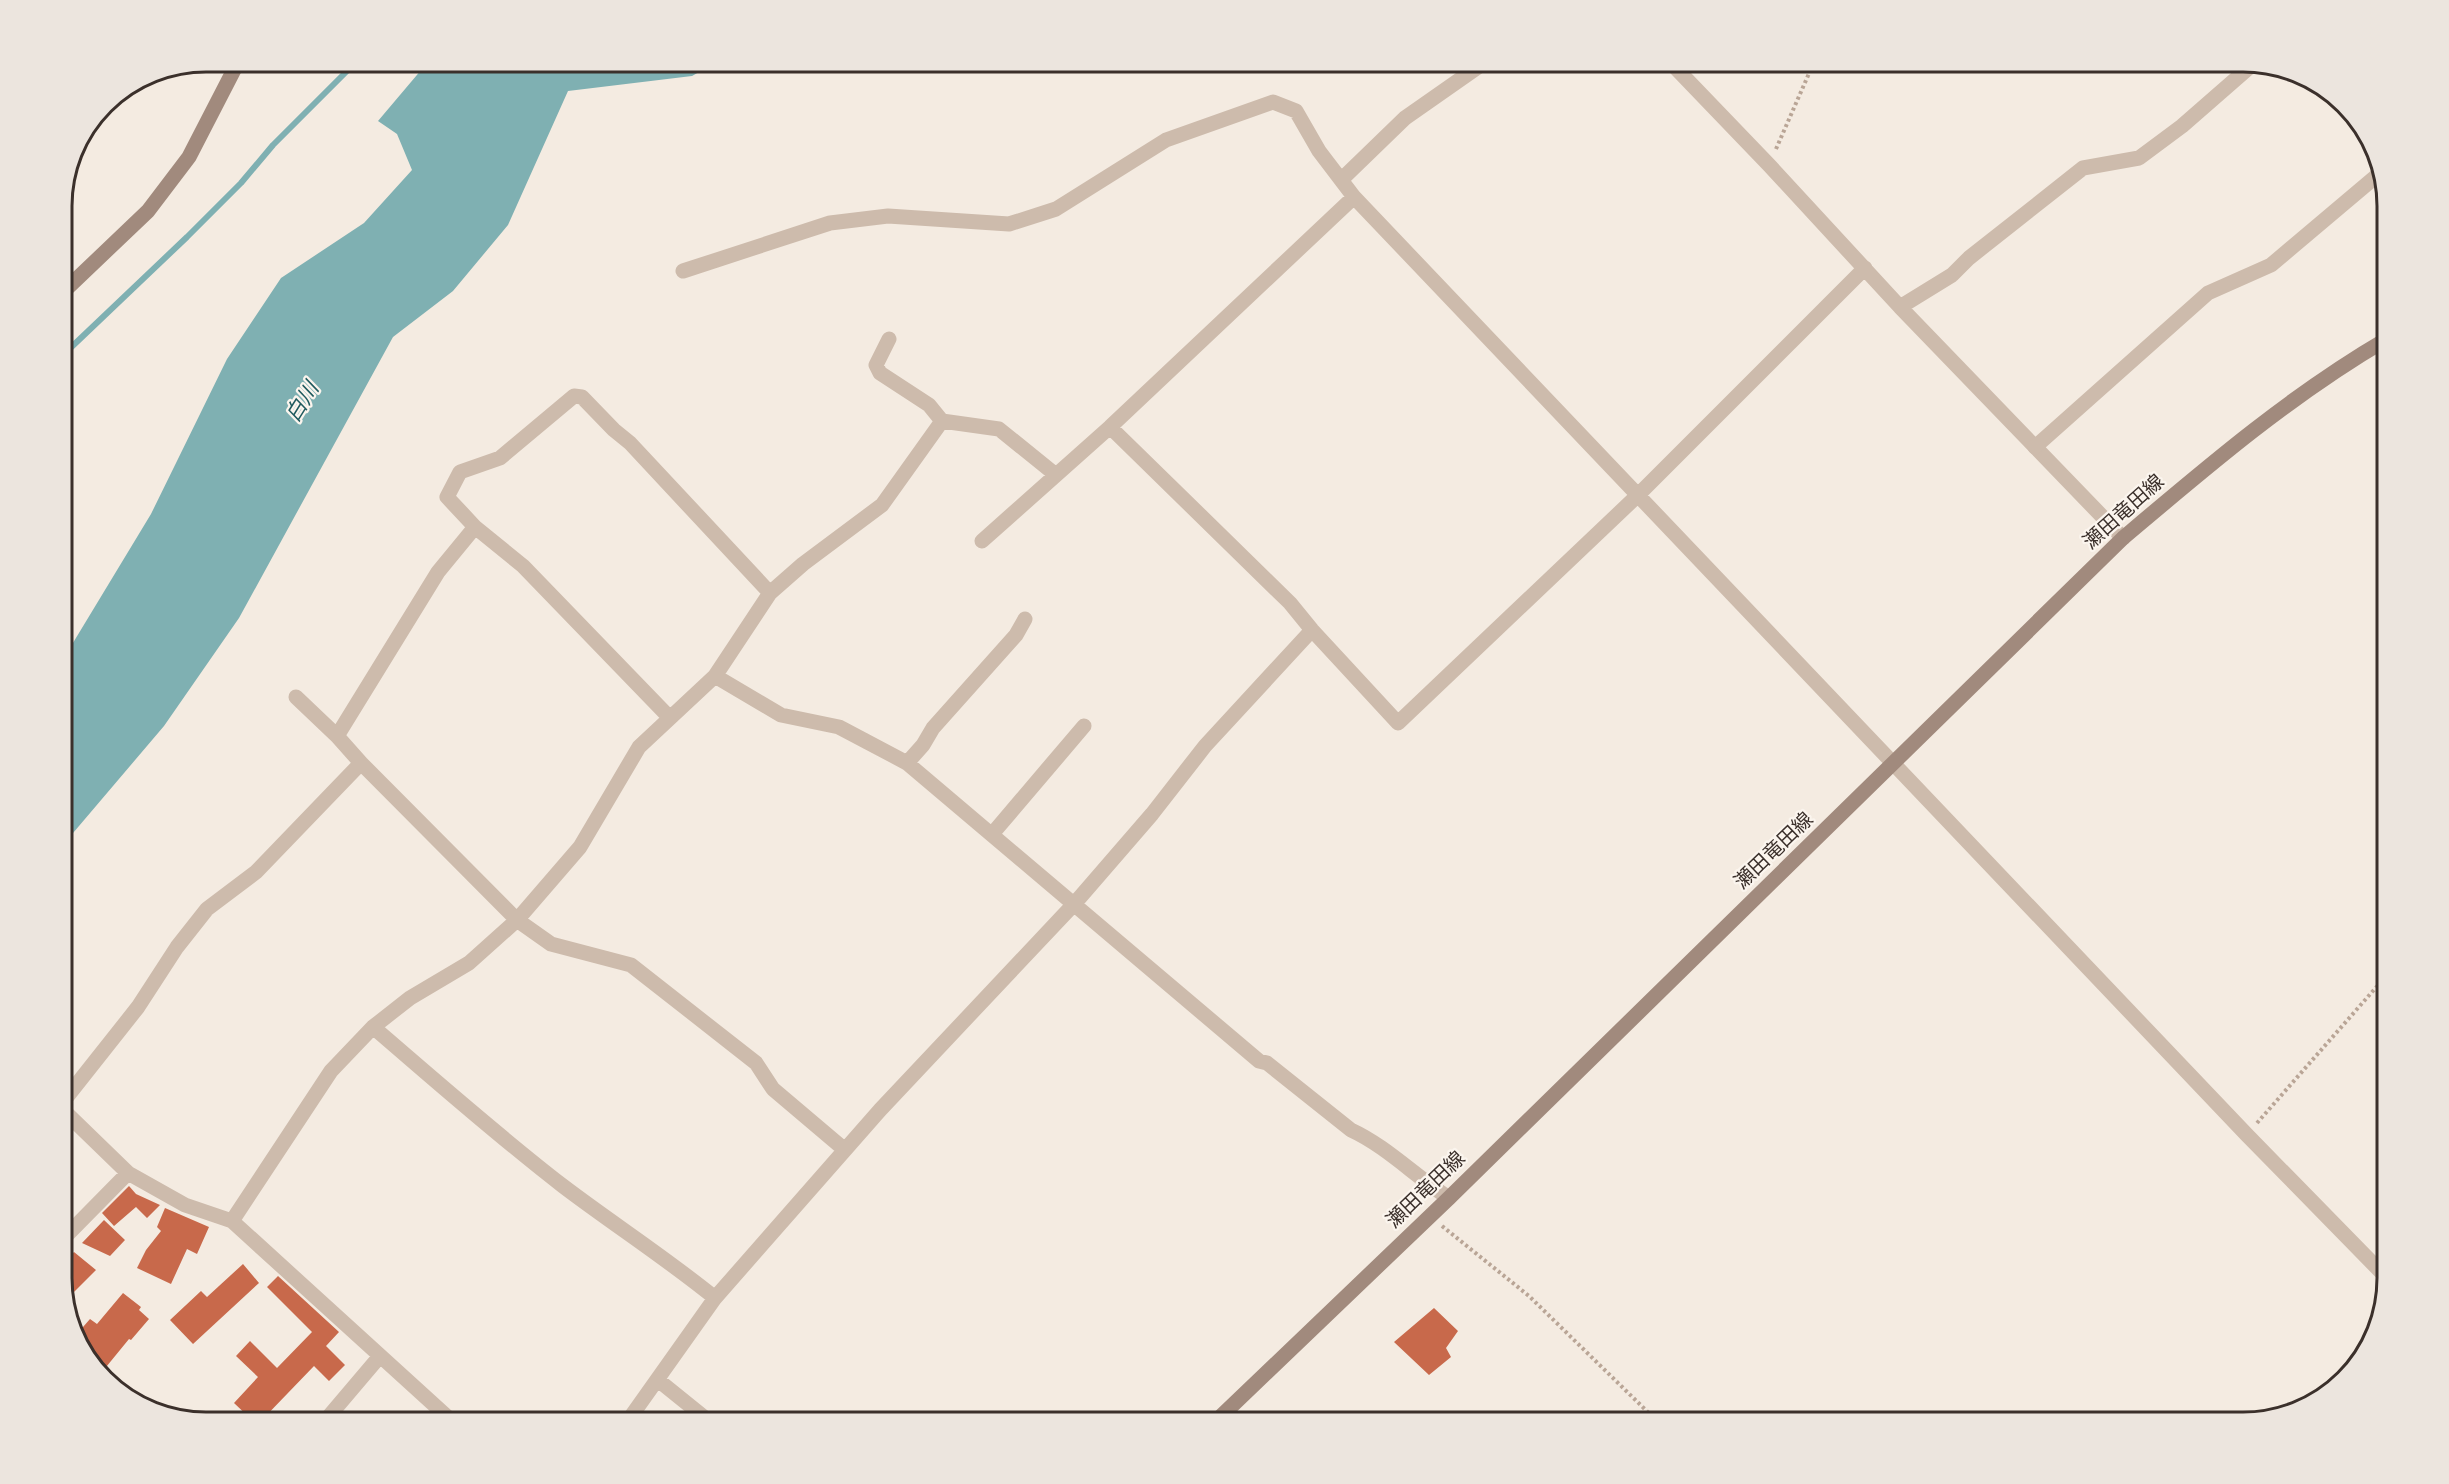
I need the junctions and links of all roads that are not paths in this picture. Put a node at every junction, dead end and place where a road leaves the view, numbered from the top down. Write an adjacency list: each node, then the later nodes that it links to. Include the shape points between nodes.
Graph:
1 (233, 72): 10 (main road, via 189,157 148,211)
2 (1471, 72): 6 (street, via 1405,118)
3 (1680, 72): 8 (street)
4 (2244, 72): 11 (street, via 2139,158 2083,168 1952,275)
5 (2374, 178): 16 (street, via 2271,265 2208,293)
6 (1341, 180): 7 (street); 9 (street, via 1296,111 1273,102 1166,140 1056,209 1010,224 888,216 830,223)
7 (1354, 197): 15 (street); 18 (street)
8 (1865, 268): 11 (street); 18 (street)
9 (683, 271)
10 (72, 283)
11 (1900, 307): 16 (street)
12 (889, 339): 14 (street, via 876,365 880,373 929,405)
13 (2377, 345): 20 (main road, 瀬田竜田線, via 2284,405)
14 (942, 421): 17 (street, via 999,429); 22 (street, via 882,505)
15 (1110, 427): 17 (street); 24 (street, via 1290,603)
16 (2035, 447): 20 (street)
17 (1056, 475): 21 (street)
18 (1638, 496): 24 (street, via 1398,723); 32 (street)
19 (475, 527): 22 (street, via 447,497 460,472 500,458 574,396 582,397); 27 (street, via 522,566); 29 (street, via 438,572)
20 (2123, 538): 32 (main road, 瀬田竜田線)
21 (982, 541)
22 (770, 593): 25 (street)
23 (1025, 619): 31 (street, via 1016,635)
24 (1312, 630): 34 (street, via 1205,746)
25 (715, 676): 27 (street); 31 (street, via 781,715 839,727)
26 (296, 697): 29 (street)
27 (670, 718): 35 (street, via 639,747 580,847)
28 (1084, 726): 33 (street)
29 (337, 736): 30 (street)
30 (361, 763): 35 (street); 37 (street, via 256,872 207,909 138,1007)
31 (907, 763): 33 (street)
32 (1895, 763): 41 (main road, 瀬田竜田線); 44 (street)
33 (993, 834): 34 (street)
34 (1075, 903): 39 (street); 41 (street, via 1259,1061 1267,1063 1351,1130 1365,1136)
35 (517, 920): 36 (street, via 469,963 410,998); 39 (street, via 551,945 631,965 756,1063 773,1089)
36 (373, 1027): 42 (street, via 331,1071); 45 (street, via 485,1124)
37 (72, 1090)
38 (72, 1119): 40 (street)
39 (845, 1150): 45 (street)
40 (128, 1173): 42 (street, via 185,1204); 43 (street)
41 (1449, 1198): 52 (main road, 瀬田竜田線)
42 (232, 1221): 46 (street)
43 (72, 1230)
44 (2377, 1267)
45 (715, 1298): 47 (street)
46 (380, 1356): 48 (street); 49 (street)
47 (658, 1380): 50 (street); 51 (street)
48 (332, 1412)
49 (442, 1412)
50 (634, 1412)
51 (698, 1412)
52 (1225, 1412)

